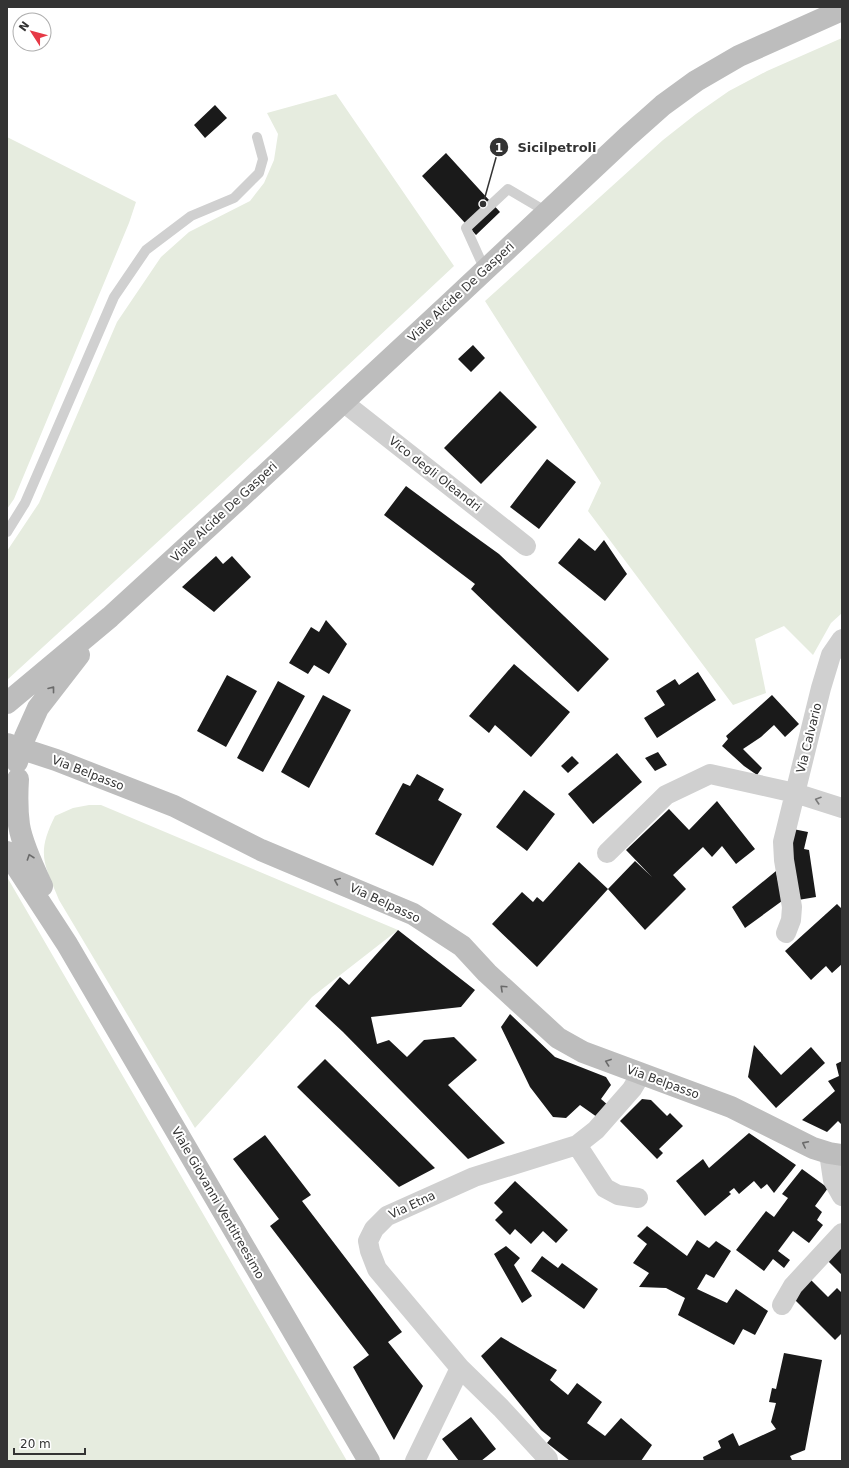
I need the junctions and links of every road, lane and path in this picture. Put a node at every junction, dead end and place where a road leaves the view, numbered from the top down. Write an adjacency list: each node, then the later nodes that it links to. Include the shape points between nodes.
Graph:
1 (842, 10): 3 (main road, Viale Alcide De Gasperi, via 739,56 696,82 663,105 633,131)
2 (257, 137): 6 (lane, via 263,159 259,173 234,198 191,216 146,250 114,297 25,503)
3 (547, 212): 4 (main road, Viale Alcide De Gasperi); 4 (lane, via 508,189 466,228)
4 (486, 270): 5 (main road, Viale Alcide De Gasperi)
5 (343, 402): 7 (street, Vico degli Oleandri); 8 (main road, Viale Alcide De Gasperi)
6 (7, 532)
7 (526, 546)
8 (110, 617): 10 (main road); 11 (main road, one-way to 8)
9 (842, 639): 14 (street, Via Calvario, via 831,655)
10 (7, 703)
11 (38, 708): 12 (main road, via 38,734 45,749); 13 (main road)
12 (56, 760): 13 (main road, Via Belpasso); 20 (main road, Via Belpasso, one-way to 12, via 583,1052 558,1038 487,973 462,946 413,914 261,850 174,806)
13 (13, 763): 19 (main road, one-way to 13, via 31,862 19,827)
14 (795, 793): 15 (street, one-way to 14); 17 (street, via 710,774 666,795); 18 (street, Via Calvario, via 783,842 792,907)
15 (842, 808)
16 (7, 852): 19 (main road)
17 (607, 853)
18 (786, 933)
19 (67, 944): 29 (main road, Viale Giovanni Ventitreesimo)
20 (641, 1074): 21 (street, Via Etna, via 632,1089 601,1124); 22 (main road, Via Belpasso, one-way to 20, via 813,1148 731,1107)
21 (578, 1145): 24 (street, via 605,1188 618,1195); 27 (street, Via Etna, via 474,1177 387,1216 374,1229 368,1241 378,1269)
22 (835, 1154): 23 (street, via 832,1180)
23 (842, 1196)
24 (638, 1198)
25 (842, 1233): 26 (street, via 793,1286)
26 (782, 1305)
27 (460, 1368): 28 (street, Via Etna); 30 (street)
28 (548, 1459)
29 (369, 1461)
30 (415, 1461)

